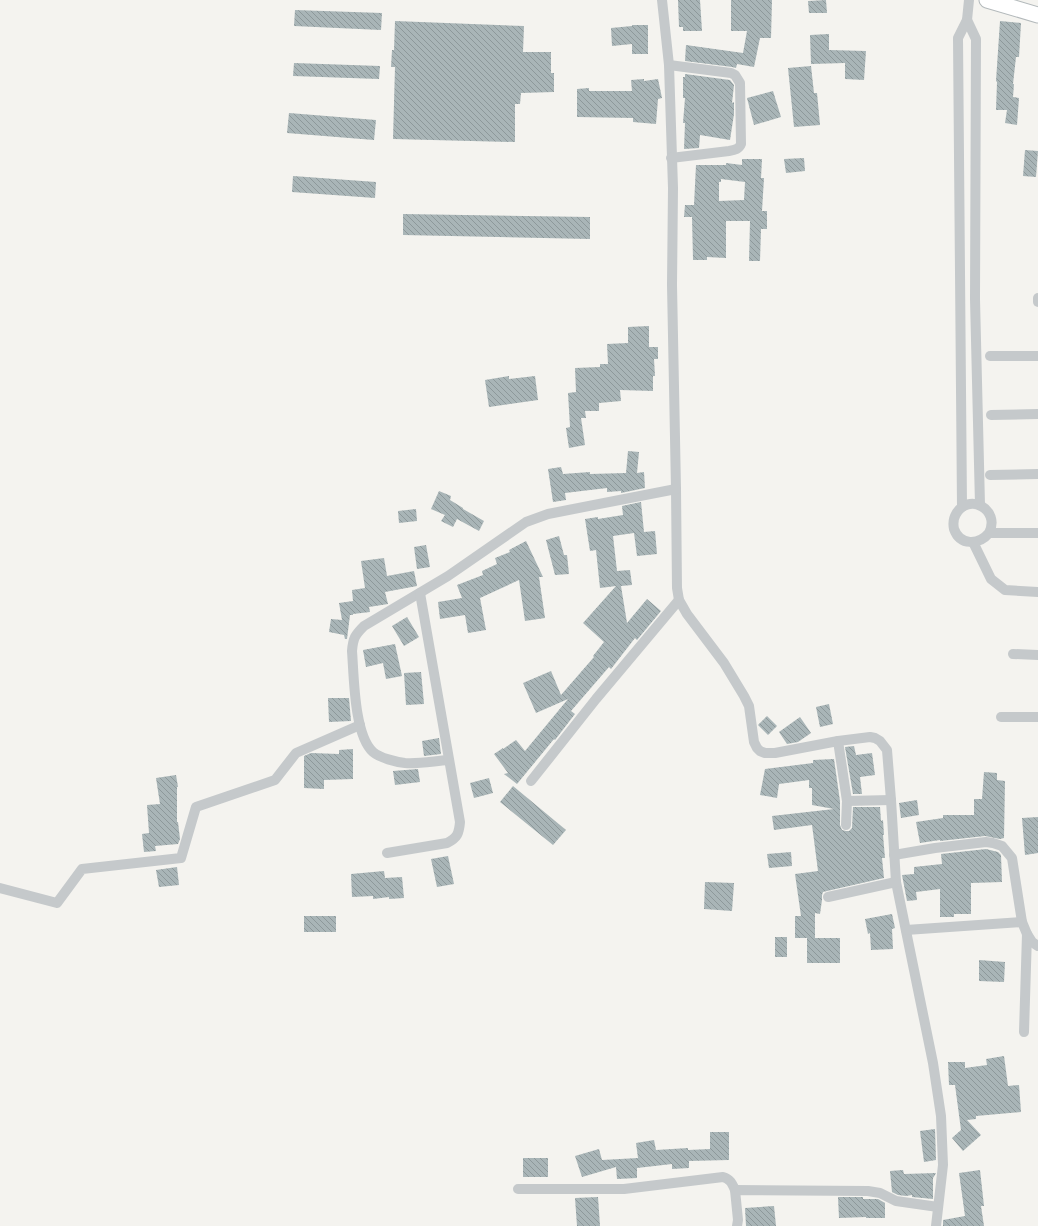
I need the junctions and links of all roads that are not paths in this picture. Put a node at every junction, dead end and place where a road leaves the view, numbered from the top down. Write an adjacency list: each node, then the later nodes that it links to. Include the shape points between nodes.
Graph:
1 (662, 0): 6 (street)
2 (969, 0): 5 (street)
3 (987, 0): 4 (main road)
4 (1038, 15)
5 (967, 20): 17 (street, via 976,39 975,299); 18 (street, via 958,38)
6 (668, 65): 7 (street); 7 (street, via 732,73 740,83 740,147 729,151)
7 (671, 158): 16 (street)
8 (1038, 298): 9 (street)
9 (1038, 302)
10 (990, 356): 11 (street)
11 (1038, 356)
12 (1038, 414): 13 (street)
13 (991, 415)
14 (1038, 474): 15 (street)
15 (990, 475)
16 (676, 489): 23 (street, via 535,518); 24 (street)
17 (980, 505): 18 (street, via 967,504); 20 (street, via 991,517)
18 (962, 507): 21 (street, via 954,517 954,529 962,539)
19 (1038, 533): 20 (street)
20 (989, 534): 21 (street)
21 (973, 542): 22 (street, via 991,580 1005,590)
22 (1038, 592)
23 (420, 593): 29 (street, via 364,626 353,640); 31 (street)
24 (679, 600): 30 (street, via 692,622 739,685 749,706 756,748 765,753 775,753); 32 (street)
25 (1013, 654): 26 (street)
26 (1038, 655)
27 (1001, 717): 28 (street)
28 (1038, 717)
29 (360, 725): 31 (street, via 366,742 374,752 395,762); 39 (street, via 296,753 275,780 196,807 181,858 82,869 56,903)
30 (838, 741): 33 (street, via 870,737 884,746); 34 (street)
31 (448, 760): 36 (street, via 460,822 458,834 447,843)
32 (531, 782)
33 (891, 800): 34 (street); 37 (street)
34 (847, 801): 35 (street)
35 (846, 825)
36 (387, 853)
37 (894, 855): 38 (street); 41 (street, via 986,842 1002,846 1012,858)
38 (896, 882): 40 (street); 42 (street)
39 (0, 888)
40 (828, 898)
41 (1022, 922): 42 (street); 43 (street)
42 (906, 930): 48 (street, via 941,1116 943,1165)
43 (1026, 934): 44 (street); 45 (street)
44 (1038, 946)
45 (1024, 1032)
46 (518, 1189): 47 (street, via 624,1189 722,1177 732,1182)
47 (735, 1190): 48 (street, via 868,1191 880,1193 896,1201); 49 (street)
48 (938, 1207): 50 (street)
49 (737, 1226)
50 (936, 1226)

